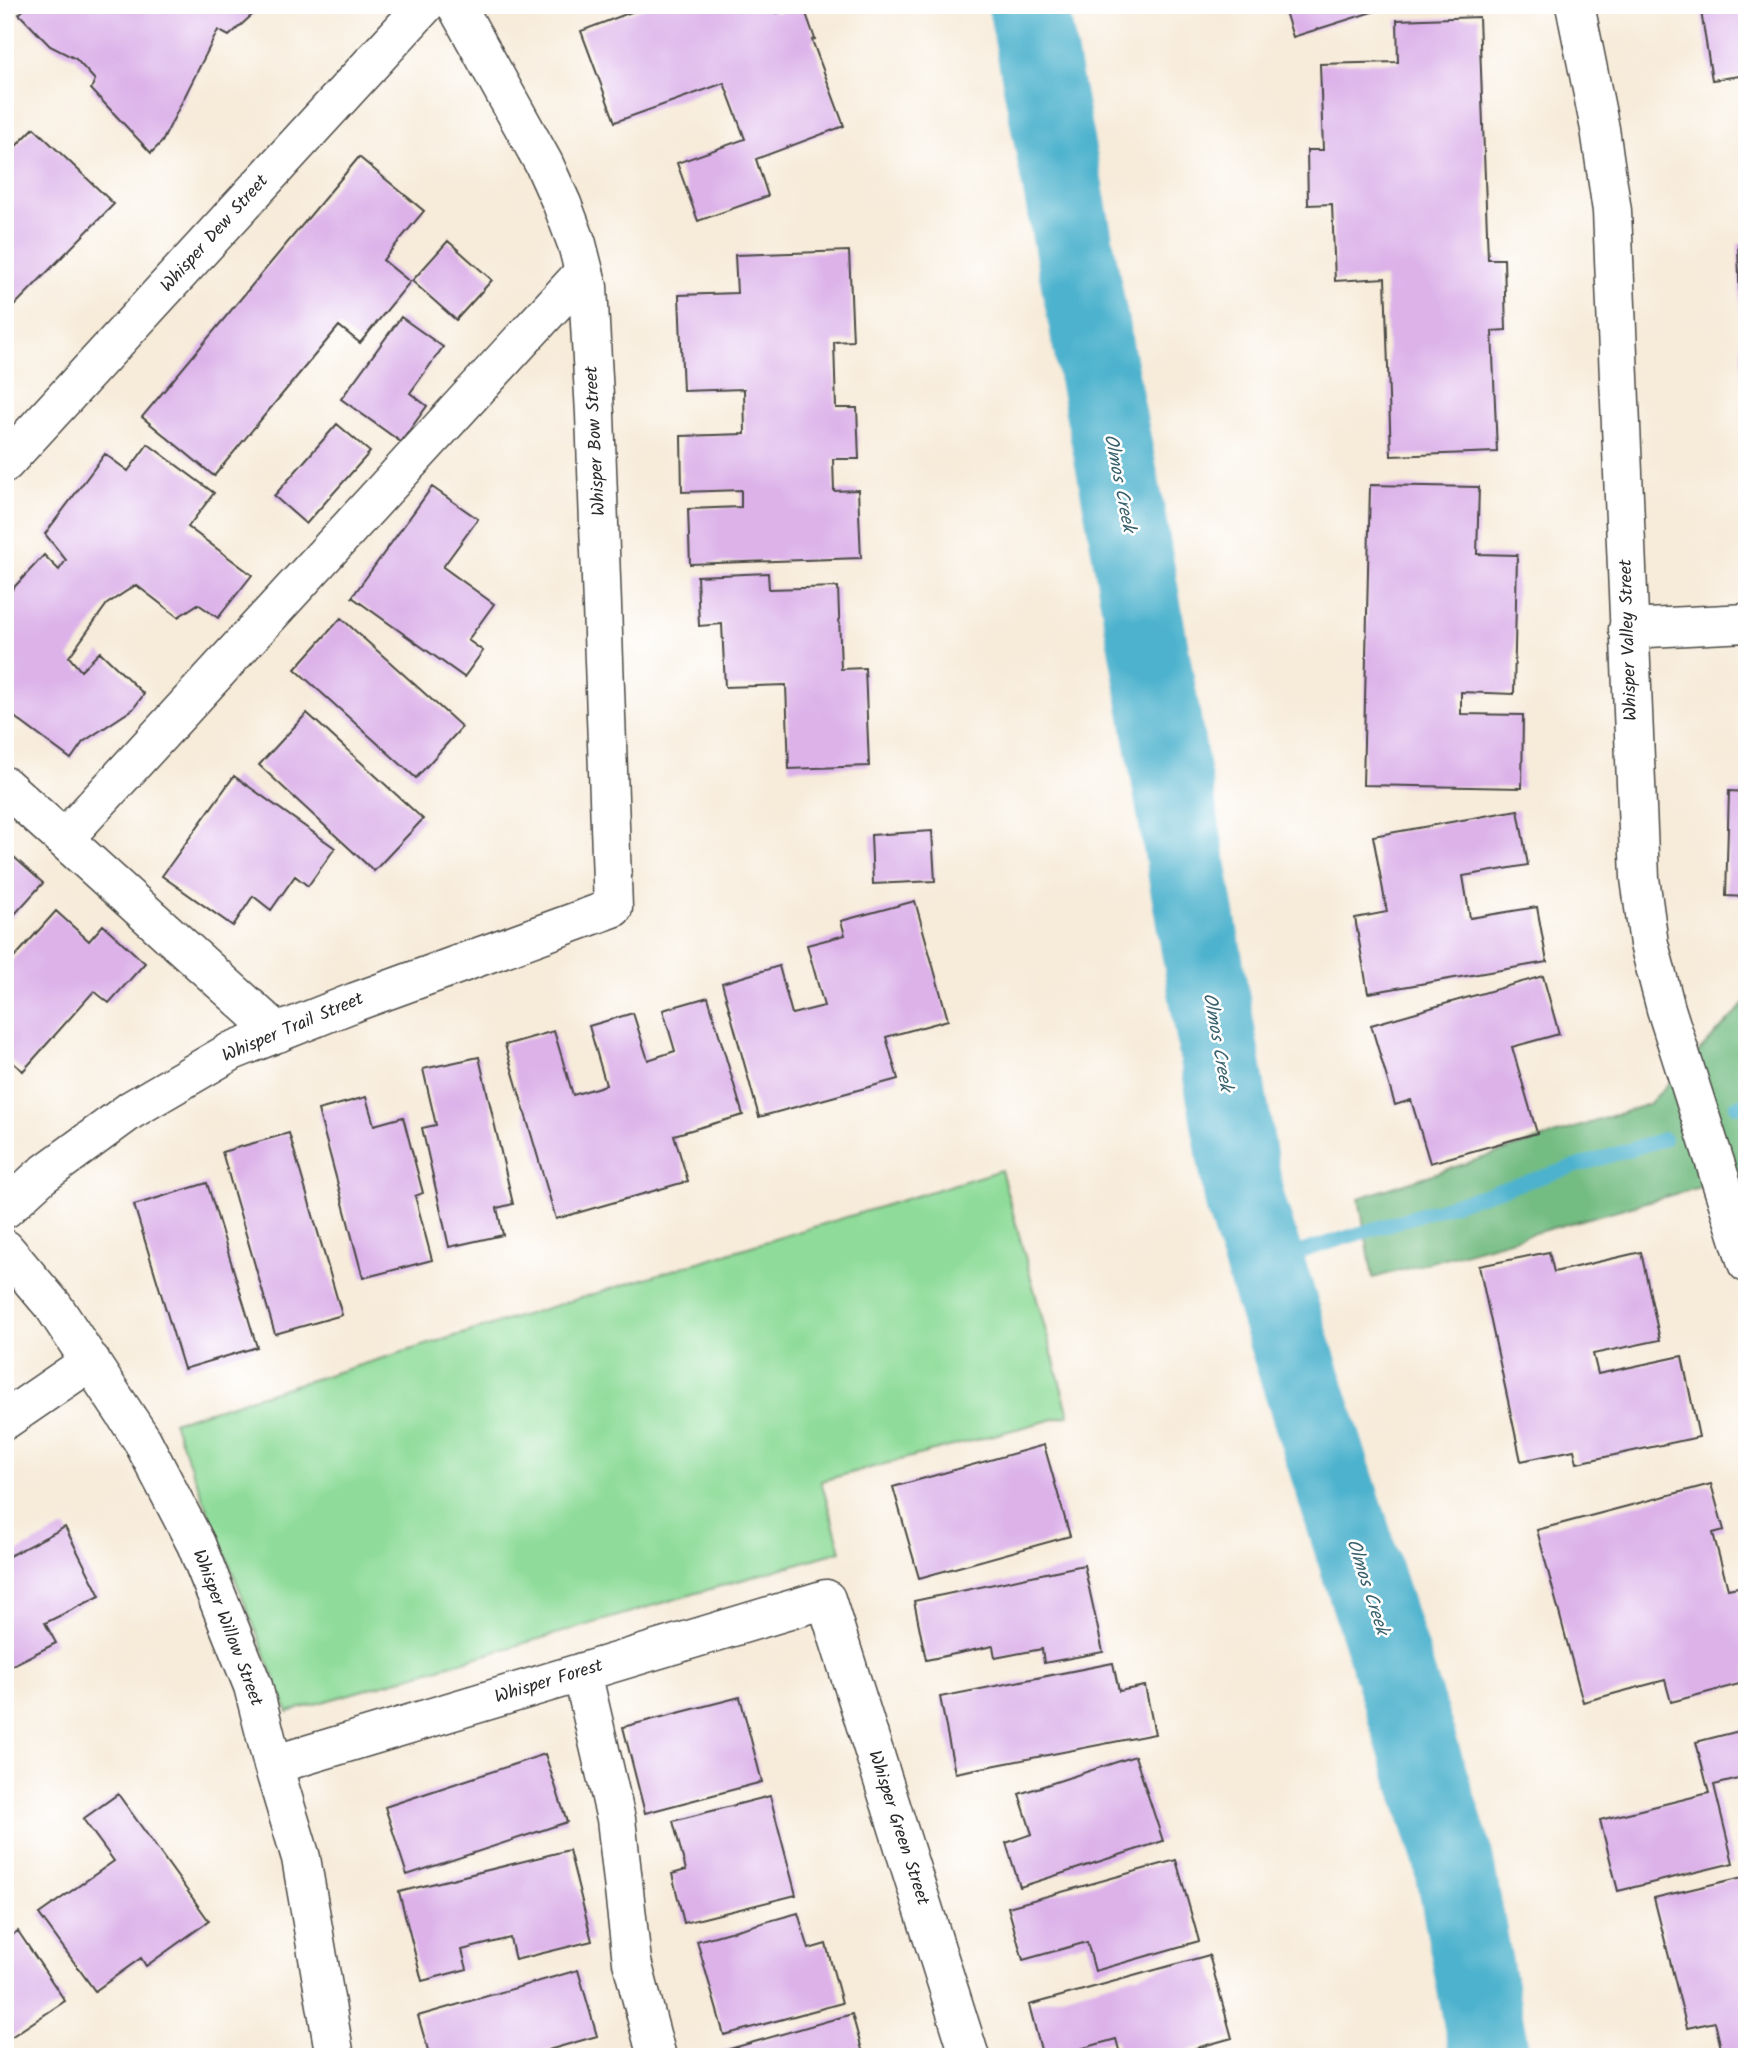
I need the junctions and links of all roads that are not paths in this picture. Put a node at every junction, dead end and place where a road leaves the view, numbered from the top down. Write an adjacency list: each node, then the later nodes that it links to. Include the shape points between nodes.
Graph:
1 (425, 5): 5 (street, Whisper Dew Street)
2 (456, 5): 4 (street, Whisper Bow Street, via 553,184)
3 (1575, 5): 7 (street, Whisper Valley Street, via 1612,211)
4 (584, 272): 9 (street); 10 (street, Whisper Bow Street, via 595,414)
5 (5, 463)
6 (1747, 623): 7 (street)
7 (1628, 629): 14 (street, Whisper Valley Street, via 1640,878 1649,944)
8 (5, 786): 9 (street)
9 (64, 839): 11 (street)
10 (613, 908): 11 (street, Whisper Trail Street)
11 (278, 1033): 12 (street, Whisper Trail Street, via 232,1051 131,1110 41,1176)
12 (5, 1209)
13 (5, 1248): 15 (street, Whisper Willow Street)
14 (1747, 1263)
15 (91, 1361): 16 (street); 19 (street, Whisper Willow Street, via 142,1440 196,1544 253,1686)
16 (5, 1420)
17 (826, 1599): 18 (street, Whisper Forest); 22 (street, Whisper Green Street)
18 (582, 1672): 19 (street, Whisper Forest); 21 (street, via 616,1819 632,1962)
19 (273, 1765): 20 (street, Whisper Willow Street, via 301,1858)
20 (335, 2057)
21 (657, 2057)
22 (971, 2057)

